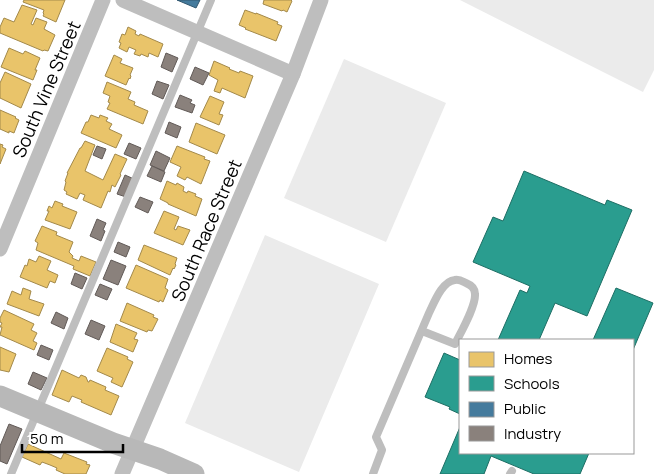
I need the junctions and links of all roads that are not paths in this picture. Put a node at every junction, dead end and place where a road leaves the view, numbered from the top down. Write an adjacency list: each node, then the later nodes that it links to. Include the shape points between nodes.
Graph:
1 (103, 0): 7 (street, South Vine Street)
2 (123, 0): 5 (street)
3 (210, 0): 5 (lane)
4 (322, 0): 6 (street, South Race Street)
5 (197, 32): 6 (street); 10 (lane)
6 (293, 74): 11 (street, South Race Street)
7 (0, 249)
8 (422, 331): 8 (lane, via 447,283 459,280 470,284 475,291 475,301 455,344); 15 (lane, via 376,437 382,450)
9 (0, 396): 10 (street)
10 (37, 412): 11 (street); 12 (lane)
11 (133, 450): 13 (street, South Race Street); 14 (street)
12 (11, 474)
13 (122, 474)
14 (194, 474)
15 (373, 474)

